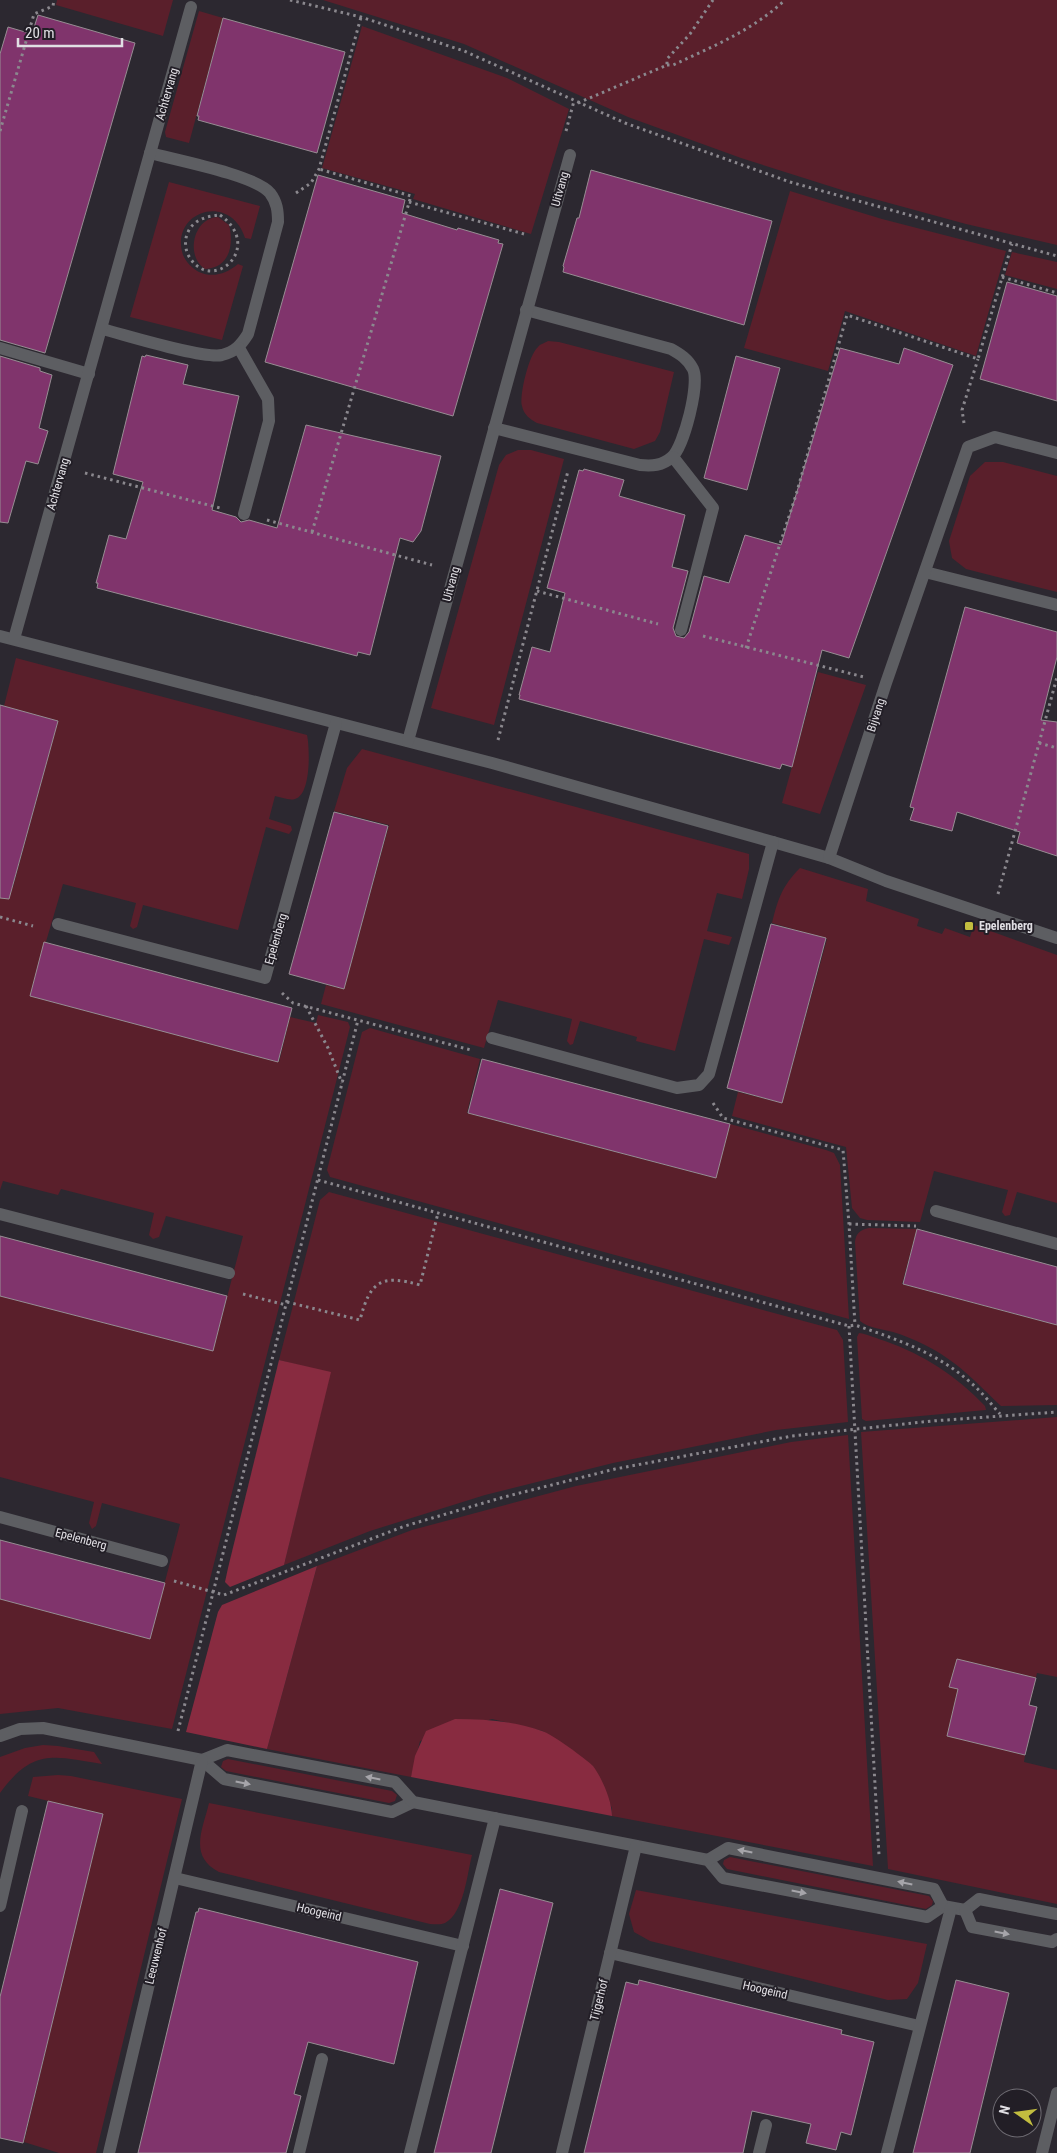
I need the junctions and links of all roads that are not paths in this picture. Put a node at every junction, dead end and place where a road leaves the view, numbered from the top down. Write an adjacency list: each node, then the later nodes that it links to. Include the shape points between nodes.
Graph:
1 (192, 7): 2 (street, Achtervang)
2 (150, 153): 5 (street, Achtervang); 7 (street, via 252,181 270,192 277,207 278,222 269,258 248,334)
3 (570, 155): 4 (street, Uitvang)
4 (526, 310): 9 (street, Uitvang); 11 (street, via 671,349 685,357 694,370 696,386 681,442)
5 (102, 329): 7 (street, via 204,355 222,355); 8 (street, Achtervang)
6 (0, 348): 8 (street)
7 (239, 348): 12 (street, via 268,399 268,421)
8 (89, 374): 17 (street, Achtervang)
9 (494, 428): 11 (street, via 640,466 658,466); 19 (street, Uitvang)
10 (1057, 453): 13 (street, Bijvang, via 995,437 968,447)
11 (673, 457): 15 (street, via 713,508)
12 (244, 514)
13 (925, 572): 14 (street); 21 (street, Bijvang)
14 (1057, 605)
15 (681, 630)
16 (0, 636): 17 (street)
17 (14, 639): 18 (street)
18 (336, 723): 19 (street); 22 (street, Epelenberg, via 265,978)
19 (408, 741): 20 (street)
20 (773, 842): 21 (street); 24 (street, via 709,1074 699,1085 677,1088)
21 (829, 858): 23 (street, via 886,881)
22 (58, 924)
23 (1057, 938)
24 (492, 1038)
25 (936, 1211): 27 (street)
26 (0, 1214): 28 (street)
27 (1057, 1244)
28 (229, 1273)
29 (0, 1517): 30 (street, Epelenberg)
30 (162, 1561)
31 (0, 1736): 32 (street, via 20,1729 42,1728)
32 (202, 1760): 33 (street, one-way to 33, via 224,1779 392,1812); 33 (street, one-way to 32, via 396,1782 227,1750); 38 (street, Leeuwenhof)
33 (413, 1802): 35 (street)
34 (22, 1811): 39 (street)
35 (495, 1818): 36 (street); 44 (street)
36 (636, 1846): 37 (street); 45 (street, Tijgerhof)
37 (708, 1860): 40 (street, one-way to 40, via 723,1878 927,1917); 40 (street, one-way to 37, via 934,1890 728,1848)
38 (175, 1878): 44 (street, Hoogeind); 50 (street, Leeuwenhof)
39 (0, 1906)
40 (947, 1907): 41 (street); 46 (street)
41 (965, 1910): 42 (street, via 979,1899); 43 (street, one-way to 43, via 972,1927 1052,1942)
42 (1057, 1914)
43 (1057, 1939)
44 (463, 1946): 52 (street)
45 (610, 1953): 46 (street, Hoogeind); 53 (street, Tijgerhof)
46 (919, 2026): 55 (street)
47 (322, 2059): 51 (street)
48 (1057, 2093): 56 (street)
49 (766, 2125): 54 (street)
50 (109, 2153)
51 (300, 2153)
52 (410, 2153)
53 (562, 2153)
54 (759, 2153)
55 (887, 2153)
56 (1042, 2153)

